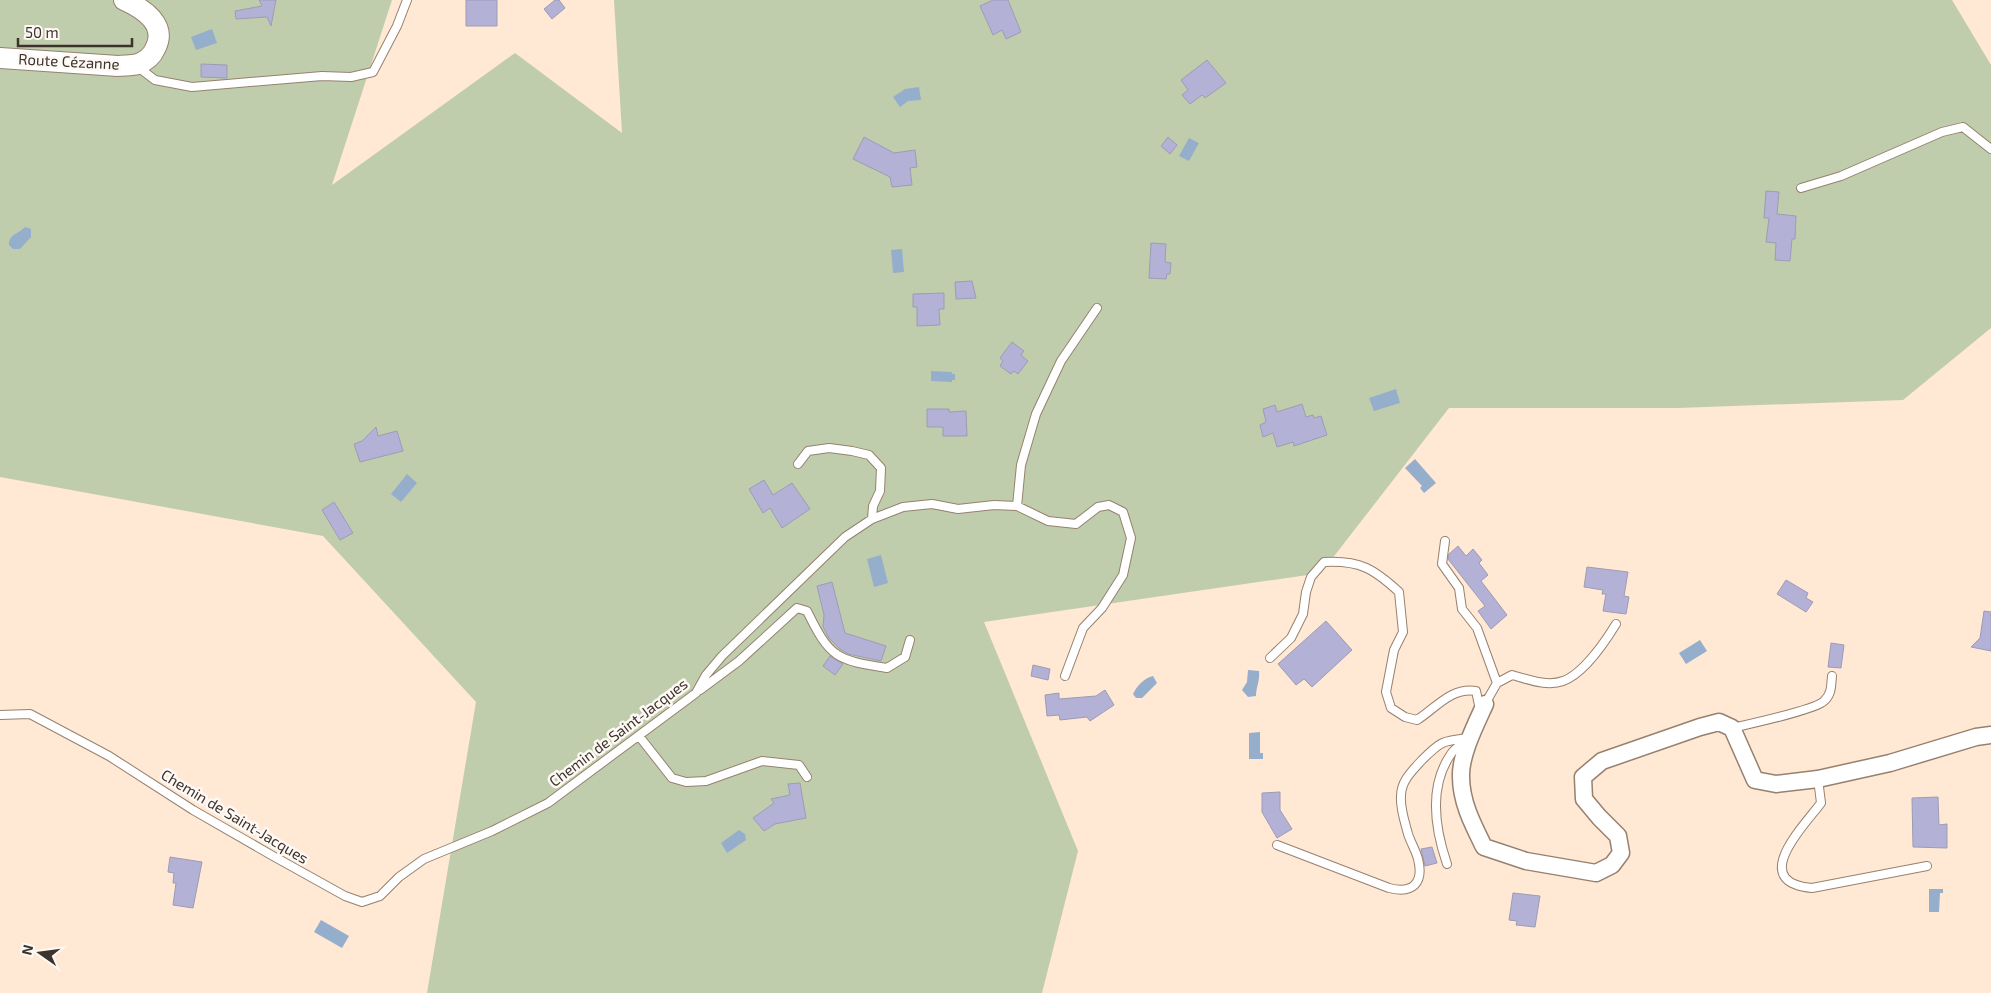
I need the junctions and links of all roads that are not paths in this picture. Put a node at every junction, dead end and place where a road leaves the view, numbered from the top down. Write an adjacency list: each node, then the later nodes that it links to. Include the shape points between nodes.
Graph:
1 (124, 0): 4 (street, Route Cézanne, via 145,12 157,25 160,41 152,55)
2 (407, 0): 4 (lane, via 398,26 373,72 351,77 192,87 155,80)
3 (0, 58): 4 (street, Route Cézanne, via 118,66)
4 (134, 64)
5 (1991, 149): 6 (lane, via 1963,128 1942,132 1842,176)
6 (1801, 188)
7 (1097, 308): 9 (lane, via 1061,361 1036,414 1021,466)
8 (798, 464): 10 (lane, via 808,452 829,448 869,455 881,468 880,492 873,506)
9 (1016, 506): 10 (lane, Chemin de Saint-Jacques, via 994,505 958,510 932,504 903,507); 15 (lane, Chemin de Saint-Jacques, via 1048,521 1076,524 1098,507 1109,504 1123,512 1131,538 1123,575 1102,608 1083,628)
10 (872, 519): 18 (lane, Chemin de Saint-Jacques, via 845,537 749,628 706,675)
11 (1445, 541): 17 (lane, via 1442,564 1459,588 1462,609 1477,628)
12 (1616, 624): 17 (lane, via 1599,650 1562,682 1542,682 1512,675)
13 (910, 640): 18 (lane, via 906,657 887,668 843,659 830,651 807,611 797,608 739,661)
14 (1270, 658): 19 (lane, via 1291,638 1303,614 1311,577 1324,562 1361,565 1380,574 1400,592 1402,632 1394,650 1386,692 1391,708 1417,720 1446,697 1467,690 1476,691)
15 (1065, 676)
16 (1832, 676): 21 (lane, via 1830,694 1823,703)
17 (1497, 683): 19 (lane)
18 (696, 693): 22 (lane, Chemin de Saint-Jacques)
19 (1482, 709): 24 (street)
20 (0, 715): 22 (lane, Chemin de Saint-Jacques, via 30,714 109,756 265,851 345,896 362,902 380,896 424,859 548,803)
21 (1732, 728): 24 (street, via 1719,722 1700,726 1602,761 1583,777 1584,799 1618,836 1621,853 1612,865 1596,874 1526,861 1484,847 1468,814 1461,777); 26 (street, via 1756,780 1776,784)
22 (639, 736): 25 (lane, via 672,778 686,782 706,781 762,761 799,765)
23 (1991, 736): 26 (street, via 1976,737 1890,763)
24 (1469, 738): 27 (lane, via 1445,741 1437,746 1405,779 1401,807 1418,860 1419,878 1412,888 1401,891 1389,888); 28 (lane, via 1451,753 1435,805 1436,827)
25 (807, 777)
26 (1818, 779): 29 (lane, via 1821,803 1784,851 1784,876 1790,882 1812,888)
27 (1276, 845)
28 (1447, 864)
29 (1927, 866)

